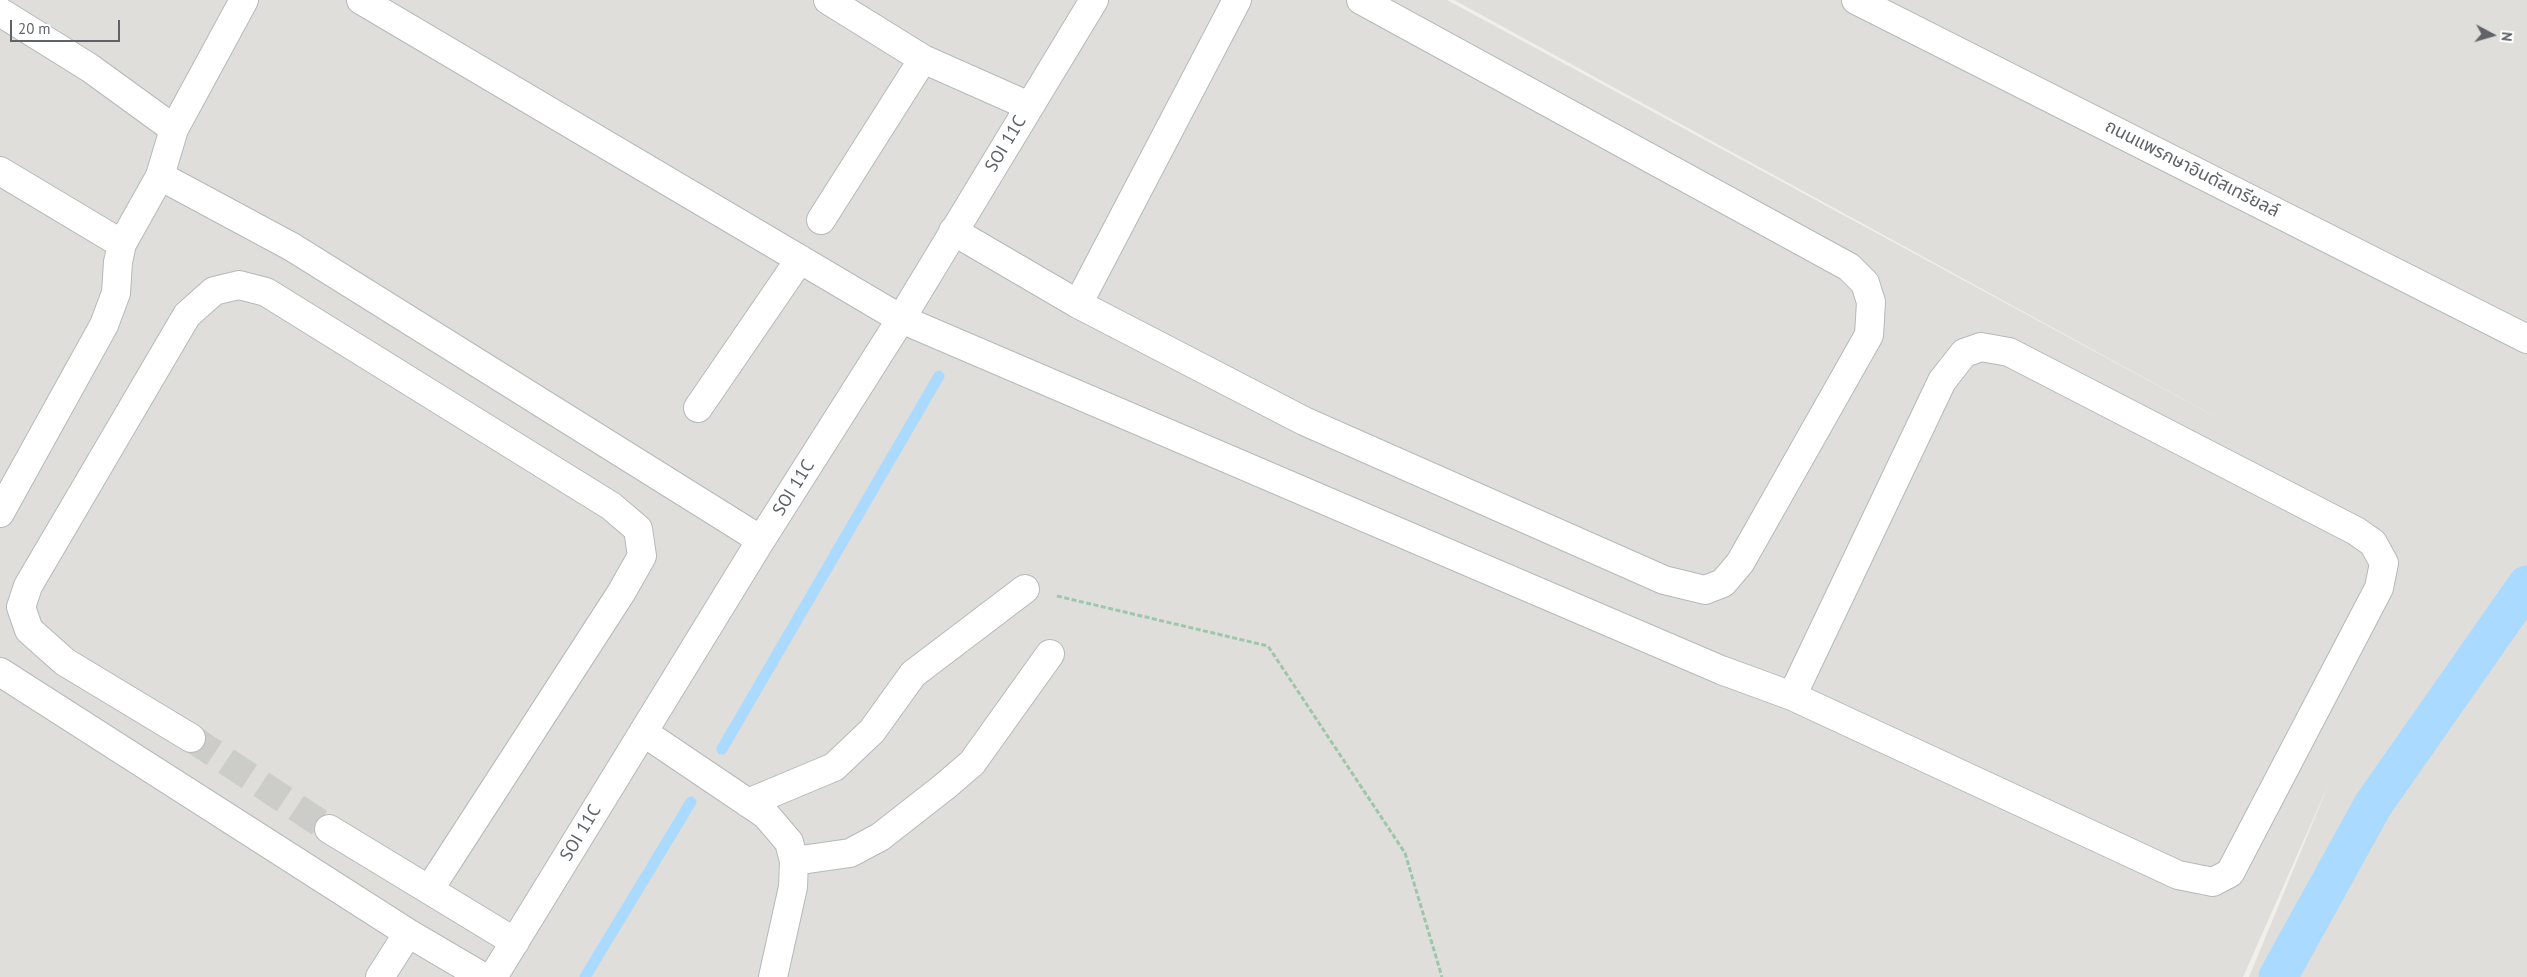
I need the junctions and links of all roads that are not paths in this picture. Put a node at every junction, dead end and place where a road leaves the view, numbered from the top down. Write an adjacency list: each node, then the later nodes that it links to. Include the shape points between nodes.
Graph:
1 (244, 0): 11 (street)
2 (361, 0): 17 (street)
3 (828, 0): 9 (street)
4 (1094, 0): 10 (street, SOI 11C)
5 (1237, 0): 18 (street)
6 (1361, 0): 18 (street, via 1814,247 1849,267 1865,283 1872,302 1869,335 1740,564 1723,583 1705,590 1664,580 1304,421)
7 (1856, 0): 20 (street, ถนนแพรกษาอินดัสเทรียลล์)
8 (0, 12): 11 (street, via 90,68)
9 (923, 59): 10 (street); 14 (street)
10 (1029, 106): 15 (street, SOI 11C)
11 (174, 129): 13 (street)
12 (0, 171): 16 (street)
13 (160, 176): 16 (street); 23 (street, via 292,247)
14 (821, 220)
15 (953, 231): 18 (street); 19 (street, SOI 11C)
16 (122, 244): 22 (street, via 116,294 104,325)
17 (800, 259): 19 (street); 21 (street)
18 (1078, 304)
19 (901, 319): 23 (street, SOI 11C); 27 (street, via 1721,670)
20 (2527, 339)
21 (698, 408)
22 (0, 513)
23 (761, 540): 28 (street, SOI 11C)
24 (1024, 589): 30 (street, via 913,674 872,731 834,767)
25 (1050, 654): 32 (street, via 972,763 944,787 880,837 850,853)
26 (0, 672): 34 (street)
27 (1792, 696): 27 (street, via 2178,876 2213,882 2230,873 2379,588 2384,562 2373,543 2356,531 2009,352 1981,347 1964,353 1942,381)
28 (643, 732): 30 (street); 35 (street, SOI 11C)
29 (191, 738): 33 (street, via 65,662 29,630 21,607 28,586 187,315 214,291 239,285 266,292 611,506 638,530 642,556)
30 (748, 803): 32 (street, via 766,816 789,842)
31 (329, 829): 33 (street)
32 (794, 860): 36 (street, via 793,887)
33 (430, 890): 35 (street)
34 (408, 933): 37 (street); 38 (street)
35 (515, 942): 39 (street, SOI 11C)
36 (770, 976)
37 (380, 977)
38 (483, 977)
39 (493, 977)

